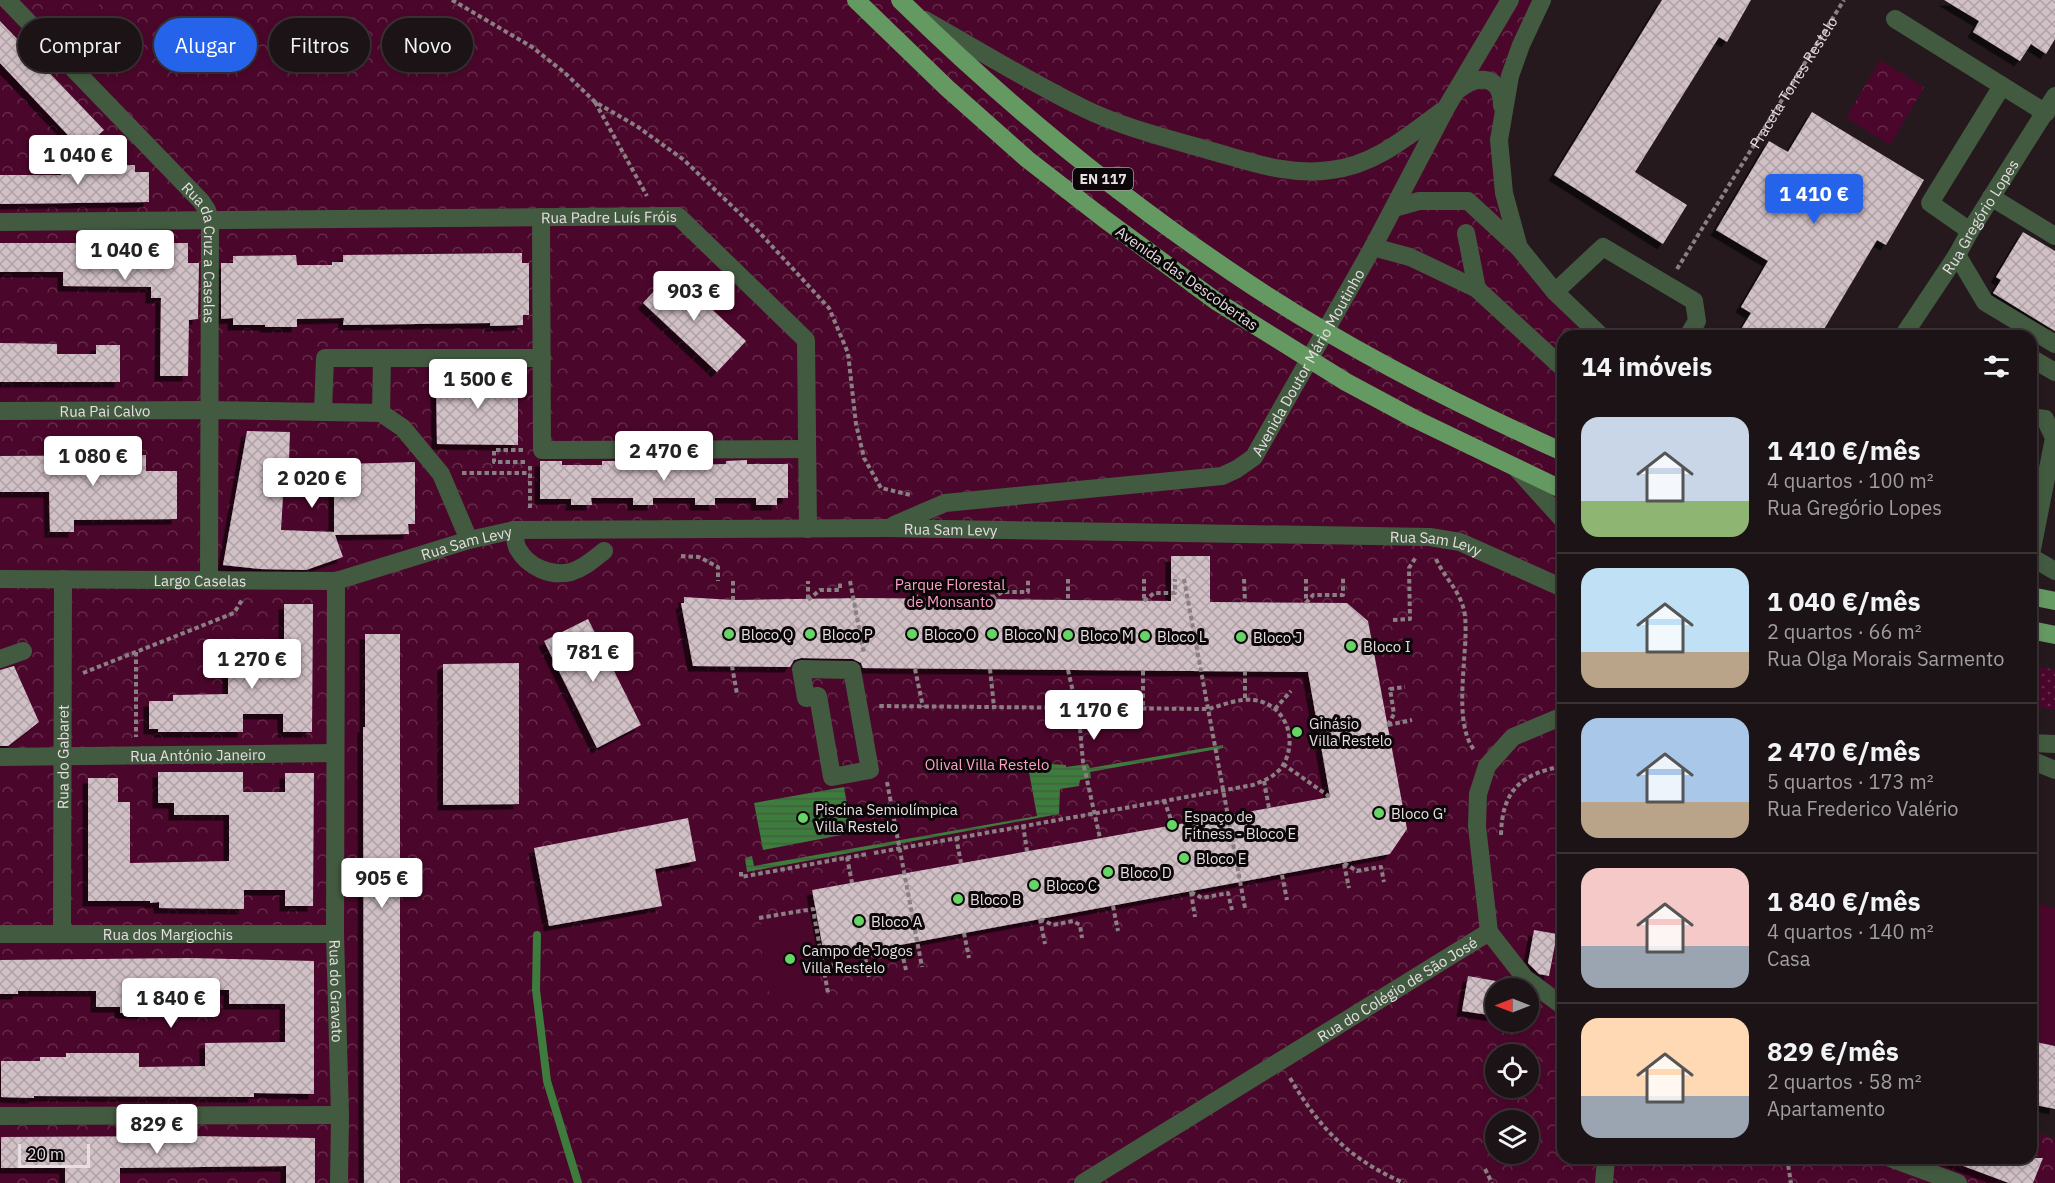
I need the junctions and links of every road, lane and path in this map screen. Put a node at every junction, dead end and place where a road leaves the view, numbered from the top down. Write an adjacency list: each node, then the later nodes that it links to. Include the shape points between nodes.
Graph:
1 (7, 0): 20 (street, Rua da Cruz a Caselas, via 201,201)
2 (856, 0): 40 (main road, Avenida das Descobertas, via 1027,159 1216,301)
3 (900, 0): 7 (main road, Avenida das Descobertas / EN 117)
4 (1510, 0): 10 (street, Avenida Doutor Mário Moutinho)
5 (1542, 0): 15 (street, via 1510,76)
6 (1844, 0): 28 (path, Praceta Torres Restelo)
7 (916, 15): 13 (street, via 1090,111 1126,126 1272,169 1333,170 1367,161 1397,145); 35 (main road, Avenida das Descobertas / EN 117, via 1055,141 1124,195 1233,273)
8 (1895, 19): 9 (street)
9 (2002, 86): 14 (street); 22 (street, via 1930,203)
10 (1458, 90): 13 (street, Avenida Doutor Mário Moutinho); 15 (street, via 1473,80 1491,81 1502,100)
11 (2055, 96): 14 (street, Rua Gregório Lopes)
12 (595, 102): 18 (path)
13 (1446, 108): 17 (street, Avenida Doutor Mário Moutinho)
14 (2046, 113): 16 (street, Rua Gregório Lopes)
15 (1501, 120): 26 (street, via 1504,193)
16 (1991, 197): 22 (street, Rua Gregório Lopes); 24 (street)
17 (1394, 208): 25 (street, Avenida Doutor Mário Moutinho); 26 (street, via 1419,201 1468,201)
18 (658, 216): 19 (street, Rua Padre Luís Fróis); 50 (street, Rua Padre Luís Fróis, via 678,216 806,340)
19 (541, 217): 20 (street, Rua Padre Luís Fróis); 39 (street)
20 (210, 220): 21 (street, Rua Padre Luís Fróis); 44 (street, Rua da Cruz a Caselas)
21 (0, 222)
22 (1970, 231): 27 (street, Rua Gregório Lopes)
23 (1466, 233): 29 (street)
24 (2055, 236)
25 (1373, 247): 29 (street, via 1410,257); 35 (street, Avenida Doutor Mário Moutinho)
26 (1520, 249): 30 (street)
27 (1957, 255): 33 (street, Rua Gregório Lopes); 34 (street, via 1985,302)
28 (1667, 285): 30 (street, via 1603,247); 32 (street, via 1694,301 1696,321)
29 (1477, 289): 41 (street)
30 (1555, 292): 31 (street)
31 (1595, 330)
32 (1691, 330)
33 (1907, 330)
34 (2032, 330)
35 (1326, 331): 40 (street, Avenida Doutor Mário Moutinho); 51 (main road, Avenida das Descobertas / EN 117, via 1430,389)
36 (2037, 333): 37 (street)
37 (2055, 344)
38 (382, 358): 39 (street); 46 (street, via 325,358); 47 (street)
39 (542, 358): 50 (street, via 542,450)
40 (1310, 361): 53 (main road, Avenida das Descobertas); 59 (street, Avenida Doutor Mário Moutinho, via 1254,458 1222,476 945,503)
41 (1557, 362)
42 (2037, 362): 43 (street)
43 (2055, 372)
44 (209, 410): 45 (street, Rua Pai Calvo); 46 (street, Rua Pai Calvo); 78 (street, Rua da Cruz a Caselas)
45 (0, 411)
46 (323, 412): 47 (street, Rua Pai Calvo)
47 (381, 413): 55 (street, via 403,428)
48 (2037, 418): 49 (street, via 2045,419)
49 (2054, 438): 57 (street)
50 (807, 449): 60 (street, Rua Padre Luís Fróis)
51 (1557, 449)
52 (508, 450): 54 (path, via 494,450 494,462 530,462)
53 (1517, 469): 56 (main road, Avenida das Descobertas); 58 (street)
54 (530, 473): 55 (path); 61 (path)
55 (441, 474): 63 (street)
56 (1557, 487)
57 (2037, 500)
58 (1557, 513)
59 (887, 528): 60 (street, Rua Sam Levy); 62 (street, Rua Sam Levy)
60 (807, 529): 61 (street, Rua Sam Levy)
61 (522, 530): 63 (street, Rua Sam Levy); 64 (street, via 517,548 541,570 571,572)
62 (1430, 537): 88 (street, Rua Sam Levy, via 1460,542); 131 (path, via 1438,563 1459,595 1465,614 1463,717 1471,746)
63 (469, 540): 83 (street, Rua Sam Levy)
64 (604, 552)
65 (681, 556): 84 (path, via 699,557 718,567)
66 (2037, 559): 67 (street)
67 (2055, 571)
68 (1343, 578): 76 (path, via 1343,595 1313,595 1305,603)
69 (0, 579): 70 (street, Largo Caselas)
70 (63, 579): 78 (street, Largo Caselas); 107 (street, Rua do Gabaret)
71 (1068, 579): 92 (path)
72 (1144, 579): 73 (path, via 1144,601 1154,593 1175,593)
73 (1175, 579)
74 (1184, 579): 117 (path)
75 (1244, 579): 94 (path)
76 (1305, 579)
77 (1409, 579): 95 (path, via 1410,619)
78 (209, 580): 79 (street, Largo Caselas)
79 (254, 580): 83 (street, Largo Caselas); 99 (path, via 234,613)
80 (917, 580): 90 (path)
81 (993, 580): 82 (path, via 992,599 1002,592 1028,592)
82 (1028, 580)
83 (336, 581): 125 (street, Rua do Gravato)
84 (718, 581)
85 (734, 581): 91 (path)
86 (808, 581): 87 (path, via 808,600 820,590 840,590)
87 (840, 581)
88 (1557, 585)
89 (2037, 597): 93 (main road)
90 (916, 599)
91 (734, 600)
92 (1068, 600)
93 (2055, 601)
94 (1245, 602)
95 (1394, 620)
96 (2037, 631): 97 (main road)
97 (2055, 635)
98 (23, 651): 100 (street)
99 (136, 652): 107 (path); 126 (path)
100 (0, 658)
101 (732, 666): 110 (path)
102 (915, 669): 113 (path)
103 (990, 669): 114 (path)
104 (1068, 670): 115 (path)
105 (1143, 671): 116 (path)
106 (1245, 671): 111 (path)
107 (62, 681): 127 (street, Rua do Gabaret)
108 (1405, 687): 120 (path, via 1390,689 1394,714 1388,725)
109 (1291, 691): 118 (path)
110 (737, 694)
111 (1245, 699): 117 (path); 118 (path, via 1267,703)
112 (859, 707): 112 (street, via 870,770 832,777 818,696 806,698 801,669 852,670); 113 (path)
113 (923, 707): 114 (path)
114 (994, 707): 115 (path)
115 (1077, 708): 116 (path); 139 (path, via 1083,762)
116 (1143, 708): 117 (path)
117 (1208, 709): 135 (path)
118 (1275, 709): 122 (path)
119 (1557, 719): 131 (street, Rua do Colégio de São José, via 1513,737)
120 (1412, 720)
121 (1302, 731): 122 (path)
122 (1290, 733): 130 (path, via 1290,749)
123 (2037, 743): 124 (street)
124 (2055, 744)
125 (335, 753): 126 (street, Rua António Janeiro); 168 (street, Rua do Gravato)
126 (136, 756): 127 (street, Rua António Janeiro)
127 (62, 757): 128 (street, Rua António Janeiro); 167 (street, Rua do Gabaret)
128 (0, 758)
129 (2037, 762): 133 (street)
130 (1283, 764): 134 (path); 136 (path)
131 (1487, 766): 164 (street, Rua do Colégio de São José, via 1478,794 1477,826)
132 (1557, 768): 145 (path, via 1533,774 1511,792)
133 (2055, 770)
134 (1263, 781): 135 (path); 138 (path)
135 (1223, 790): 137 (path); 159 (path)
136 (1330, 797)
137 (1164, 800): 139 (path); 142 (path)
138 (1269, 808)
139 (1095, 812): 141 (path); 146 (path)
140 (886, 824): 143 (path)
141 (1023, 825): 144 (path); 147 (path)
142 (1173, 825)
143 (861, 829)
144 (956, 837): 148 (path); 151 (path)
145 (1501, 837)
146 (1100, 838)
147 (1027, 851)
148 (874, 853)
149 (867, 854): 150 (path)
150 (847, 857): 152 (path, via 741,877); 155 (path)
151 (961, 863)
152 (741, 872)
153 (1282, 875): 157 (path)
154 (1384, 882): 156 (path, via 1381,867 1357,871 1344,863)
155 (852, 883)
156 (1349, 888)
157 (1287, 900)
158 (1113, 906): 163 (path)
159 (1245, 908)
160 (1232, 910): 161 (path, via 1228,893 1202,898 1191,892)
161 (1195, 916)
162 (759, 918): 173 (path, via 813,909)
163 (1118, 931)
164 (1489, 932): 177 (street, via 1525,978); 178 (street, Rua do Colégio de São José)
165 (964, 933): 171 (path)
166 (0, 934): 167 (street, Rua dos Margiochis)
167 (62, 934): 168 (street, Rua dos Margiochis)
168 (335, 934): 179 (street, Rua do Gravato)
169 (1082, 938): 170 (path, via 1080,925 1073,921 1053,925 1040,919)
170 (1045, 944)
171 (969, 958)
172 (837, 965): 173 (path)
173 (823, 968): 176 (path)
174 (906, 970): 175 (path, via 902,953 877,957 864,952)
175 (869, 977)
176 (828, 993)
177 (1557, 1002)
178 (1281, 1062): 186 (street, Rua do Colégio de São José); 187 (path, via 1305,1105 1330,1136 1361,1161)
179 (340, 1114): 180 (street); 185 (street, Rua do Gravato)
180 (0, 1116)
181 (1606, 1164): 189 (street)
182 (1788, 1164): 190 (path)
183 (1906, 1164): 191 (street)
184 (1485, 1169): 188 (path)
185 (339, 1183)
186 (1083, 1183)
187 (1404, 1183)
188 (1492, 1183)
189 (1604, 1183)
190 (1791, 1183)
191 (1958, 1183)

